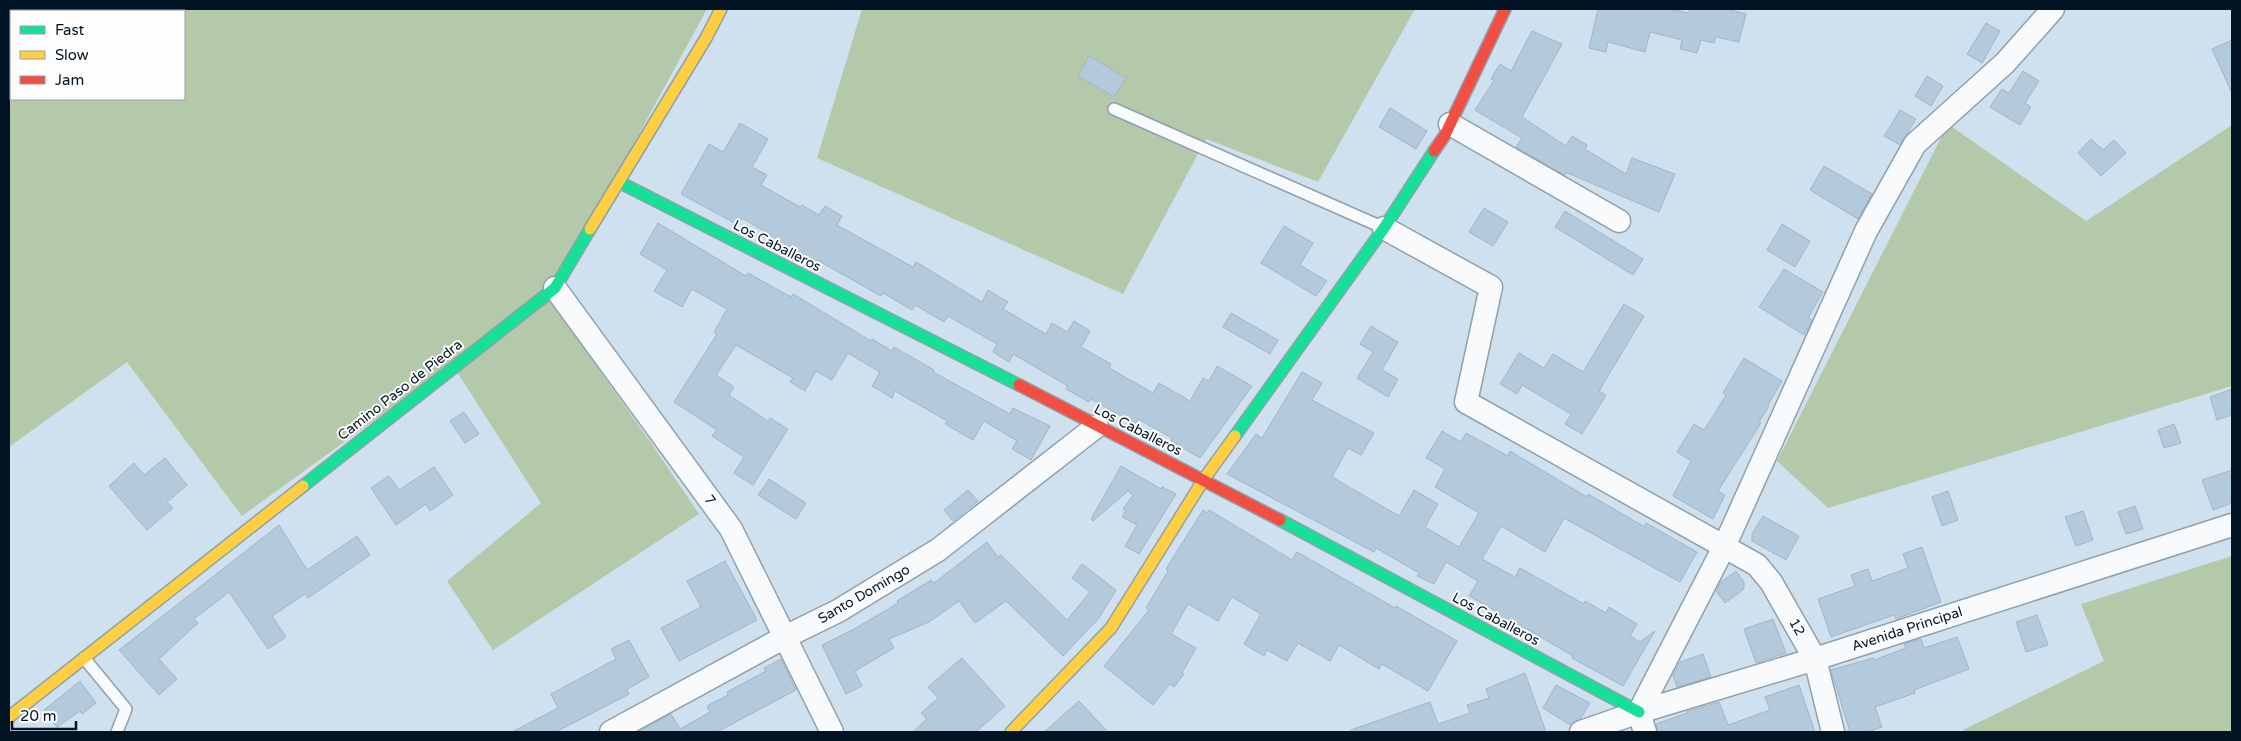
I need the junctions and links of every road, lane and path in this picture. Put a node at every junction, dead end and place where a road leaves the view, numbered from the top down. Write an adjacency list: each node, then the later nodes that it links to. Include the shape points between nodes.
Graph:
1 (722, 9): 6 (street, Camino Paso de Piedra)
2 (1505, 9): 5 (street)
3 (2053, 9): 13 (street, via 2005,63 1914,144 1866,231)
4 (1114, 109): 8 (lane)
5 (1450, 124): 7 (street); 8 (street, via 1446,135)
6 (619, 182): 9 (street, Camino Paso de Piedra); 10 (street, Los Caballeros)
7 (1619, 221)
8 (1384, 228): 11 (street); 13 (street, 12, via 1491,287 1466,402)
9 (555, 288): 14 (street, 7, via 731,529); 15 (street, Camino Paso de Piedra)
10 (1097, 426): 11 (street, Los Caballeros); 14 (street, Santo Domingo, via 938,550 838,611)
11 (1204, 479): 18 (street, Los Caballeros); 22 (street, via 1111,628)
12 (2232, 524): 16 (street, Avenida Principal)
13 (1724, 547): 16 (street, 12, via 1757,566 1771,582); 18 (street)
14 (785, 637): 20 (street, Santo Domingo); 21 (street, 7)
15 (84, 658): 17 (street, Camino Paso de Piedra); 19 (lane, via 126,709)
16 (1815, 659): 18 (street, Avenida Principal); 24 (street, 12)
17 (9, 717)
18 (1642, 722): 23 (street, Avenida Principal)
19 (117, 732)
20 (611, 732)
21 (832, 732)
22 (1011, 732)
23 (1581, 732)
24 (1833, 732)

